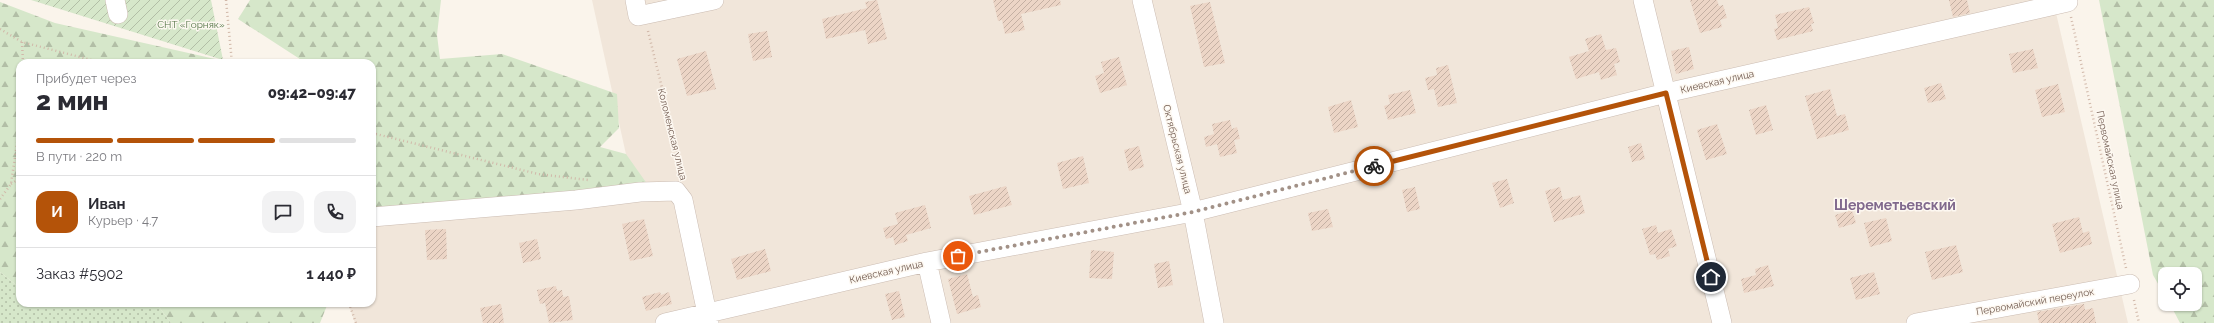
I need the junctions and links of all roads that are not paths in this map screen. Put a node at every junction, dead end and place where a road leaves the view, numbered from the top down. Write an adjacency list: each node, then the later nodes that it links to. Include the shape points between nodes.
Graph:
1 (714, 0): 5 (street)
2 (1142, 0): 7 (street, Октябрьская улица)
3 (1644, 0): 6 (street)
4 (2068, 2): 6 (street, Киевская улица)
5 (639, 7)
6 (1666, 93): 7 (street, Киевская улица); 15 (street)
7 (1193, 212): 9 (street, Киевская улица); 14 (street, Октябрьская улица)
8 (376, 216): 11 (street, via 640,192 676,192 683,200)
9 (927, 262): 11 (street, Киевская улица); 13 (street)
10 (2130, 284): 16 (street, Первомайский переулок)
11 (708, 318): 12 (street, Киевская улица)
12 (665, 323)
13 (941, 323)
14 (1214, 323)
15 (1722, 323)
16 (1916, 323)

